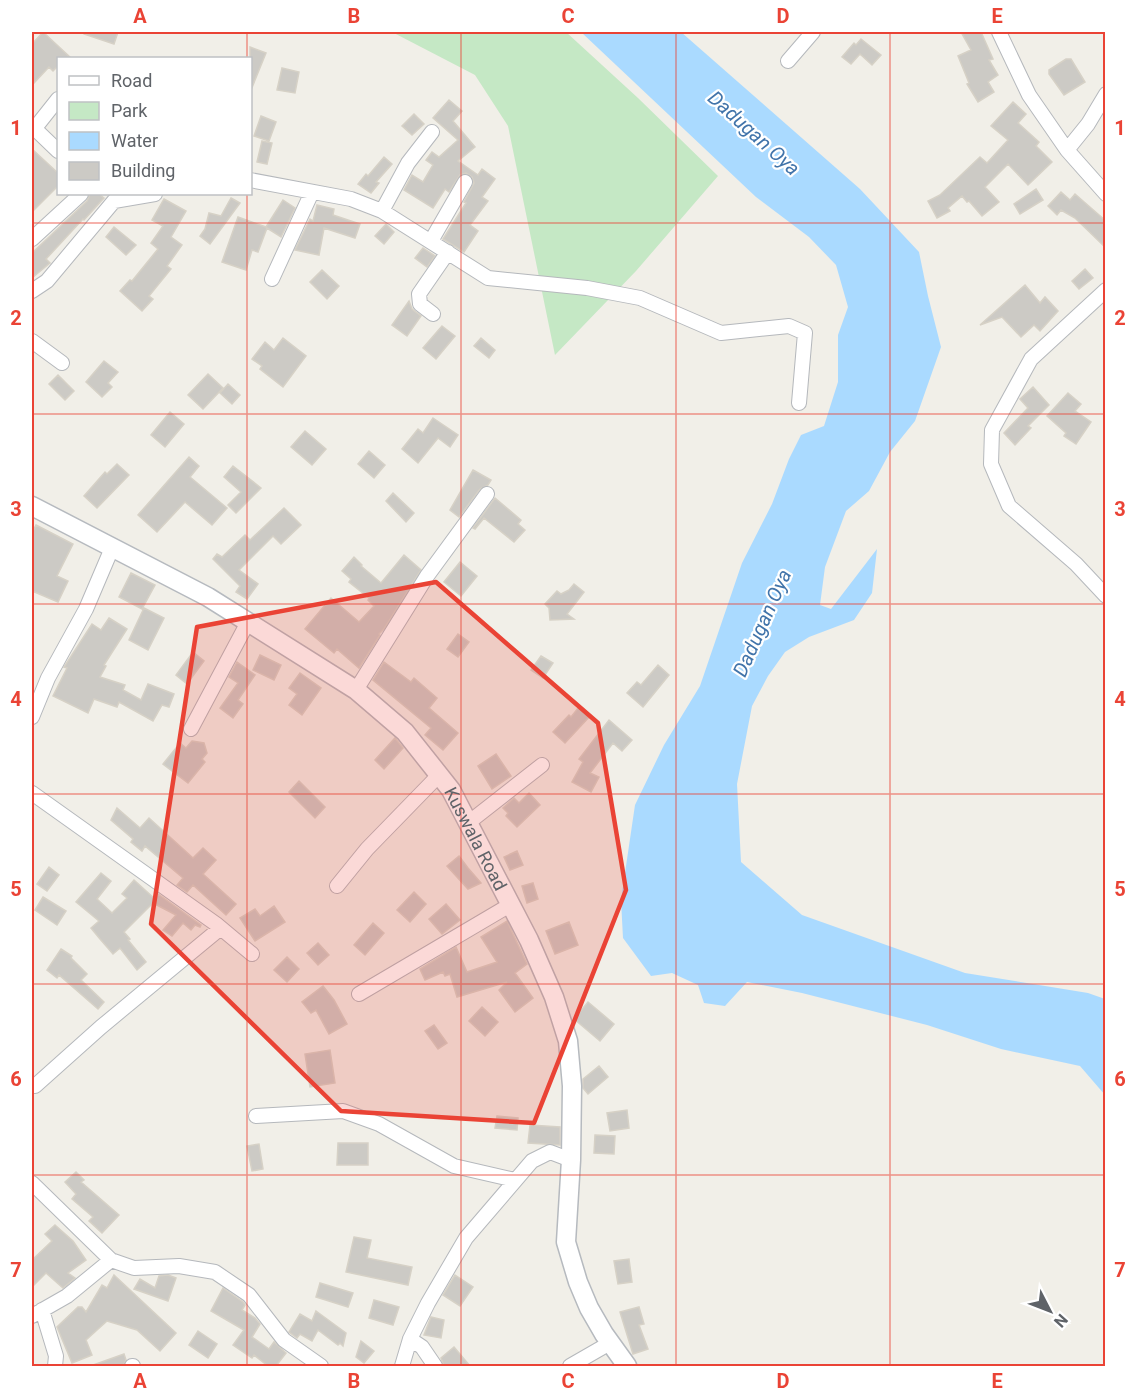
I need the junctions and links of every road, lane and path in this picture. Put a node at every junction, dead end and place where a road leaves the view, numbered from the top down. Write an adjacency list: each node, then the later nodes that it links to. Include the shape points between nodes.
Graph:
1 (813, 32): 3 (street)
2 (999, 32): 9 (street, via 1029,95)
3 (788, 62)
4 (1106, 94): 9 (street)
5 (57, 100): 6 (street)
6 (33, 127): 8 (street)
7 (432, 132): 17 (street, via 408,163)
8 (57, 150)
9 (1067, 150): 13 (street)
10 (252, 180): 12 (street)
11 (465, 182): 19 (street)
12 (312, 192): 17 (street, via 351,199); 21 (street)
13 (1106, 194)
14 (80, 195): 18 (street)
15 (140, 195): 16 (street)
16 (109, 197): 23 (street, via 47,280)
17 (382, 211): 19 (street)
18 (32, 239)
19 (431, 241): 20 (street)
20 (448, 252): 24 (street, via 419,294 420,304); 27 (street, via 488,278 587,288 640,298 722,333 789,326 805,333)
21 (272, 279)
22 (1106, 290): 31 (street, via 1031,358 992,430 991,464 1009,506 1076,564)
23 (32, 291)
24 (433, 314)
25 (32, 341): 26 (street)
26 (62, 363)
27 (800, 404)
28 (487, 494): 33 (street, via 427,576)
29 (32, 507): 30 (street, Kuswala Road)
30 (112, 548): 32 (street, Kuswala Road, via 182,582); 34 (street)
31 (1106, 596)
32 (248, 622): 33 (street, Kuswala Road); 35 (street)
33 (356, 690): 37 (street, Kuswala Road, via 405,732)
34 (32, 717)
35 (191, 729)
36 (542, 765): 39 (street)
37 (439, 775): 39 (street, Kuswala Road); 40 (street)
38 (32, 793): 42 (street)
39 (468, 823): 41 (street, Kuswala Road)
40 (337, 886)
41 (510, 905): 44 (street); 47 (street, Kuswala Road, via 554,997 568,1041)
42 (216, 924): 43 (street); 45 (street, via 217,931)
43 (252, 954)
44 (359, 994)
45 (35, 1086)
46 (256, 1116): 48 (street, via 344,1111 379,1124 454,1166)
47 (571, 1160): 48 (street, via 550,1152 532,1161); 53 (street, Kuswala Road, via 566,1242 589,1308)
48 (515, 1180): 52 (street, via 466,1238)
49 (32, 1183): 50 (street)
50 (111, 1260): 51 (street, via 67,1296); 55 (street, via 134,1268 179,1266 215,1272 249,1294 284,1340)
51 (37, 1313): 54 (street, via 56,1356)
52 (410, 1339): 56 (street); 57 (street, via 422,1347)
53 (610, 1342): 58 (street); 59 (street, Kuswala Road)
54 (55, 1366)
55 (321, 1366)
56 (402, 1366)
57 (435, 1366)
58 (570, 1366)
59 (627, 1366)

